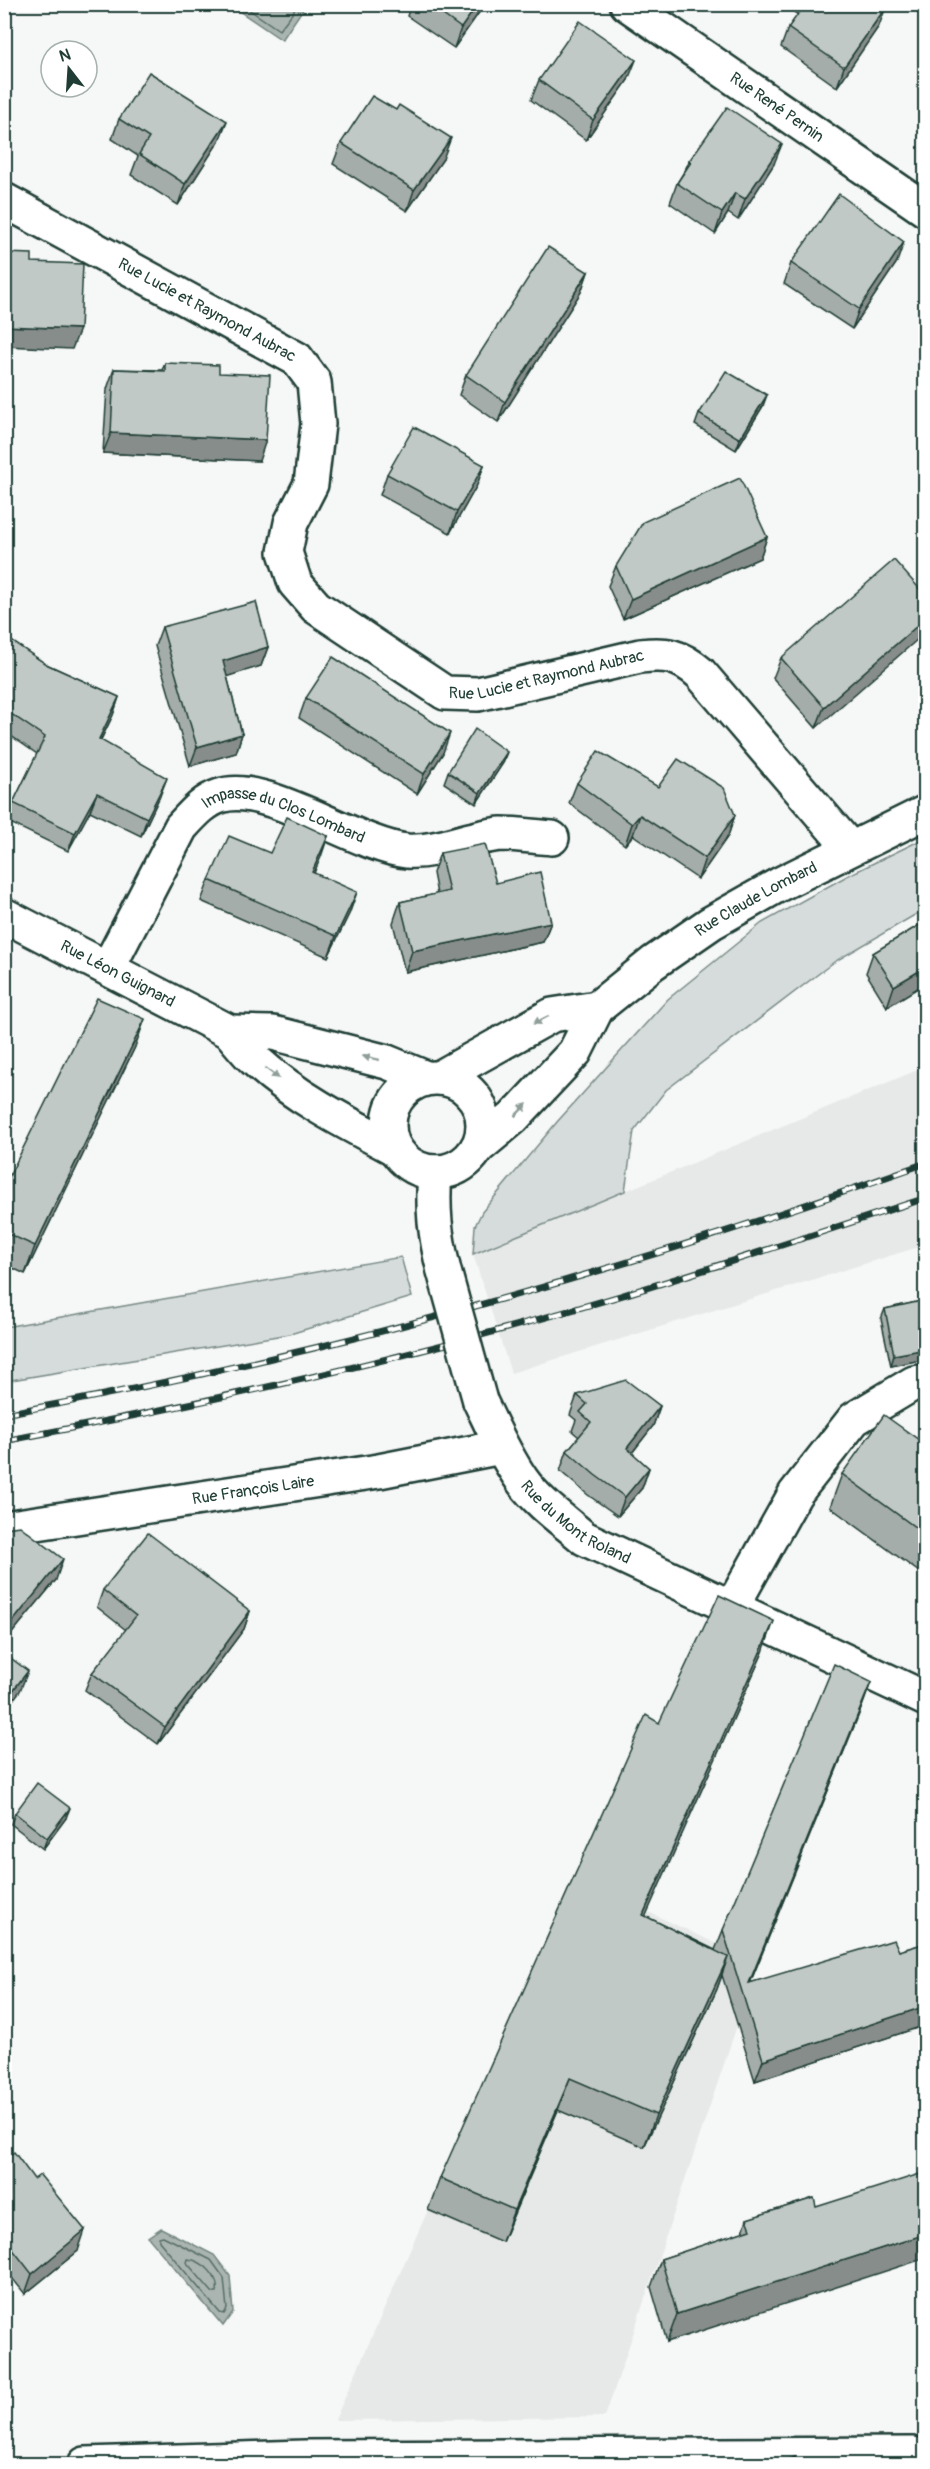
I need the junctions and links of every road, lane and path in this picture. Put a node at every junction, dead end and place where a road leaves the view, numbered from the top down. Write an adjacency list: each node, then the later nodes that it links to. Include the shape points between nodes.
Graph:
1 (627, 4): 3 (street, Rue René Pernin)
2 (4, 200): 6 (street, Rue Lucie et Raymond Aubrac, via 297,359 314,382 318,424 311,484 291,523 285,552 296,583 316,607 445,693 478,694 640,656 661,654 685,660)
3 (926, 210)
4 (926, 812): 6 (street, Rue Claude Lombard)
5 (552, 838): 8 (street, Impasse du Clos Lombard, via 502,834 408,851 381,845 250,793 221,795 199,807 181,826)
6 (850, 848): 9 (street, Rue Claude Lombard, via 711,923)
7 (4, 915): 8 (street, Rue Léon Guignard)
8 (108, 968): 10 (street, Rue Léon Guignard)
9 (597, 1008): 11 (street, one-way to 11, via 552,1014); 13 (street, Rue Claude Lombard, one-way to 9, via 513,1118 575,1052)
10 (230, 1032): 11 (street, Rue Léon Guignard, one-way to 10, via 273,1033); 12 (street, Rue Léon Guignard, one-way to 12, via 254,1059 296,1093)
11 (433, 1078): 12 (street, via 412,1083 393,1105 389,1134); 13 (street, via 455,1082 478,1102 483,1134)
12 (394, 1148): 14 (street, via 411,1165)
13 (477, 1149): 14 (street, via 459,1166)
14 (435, 1172): 16 (street, Rue du Mont Roland, bridge, via 435,1235 480,1401)
15 (926, 1381): 18 (street, via 914,1383 854,1419 795,1494)
16 (501, 1447): 17 (street, Rue François Laire, via 380,1471); 18 (street, Rue du Mont Roland, via 523,1482 584,1538)
17 (4, 1528)
18 (732, 1607): 19 (street, Rue du Mont Roland)
19 (926, 1699)
20 (926, 2458): 21 (street, via 912,2454 305,2457)
21 (85, 2464)

